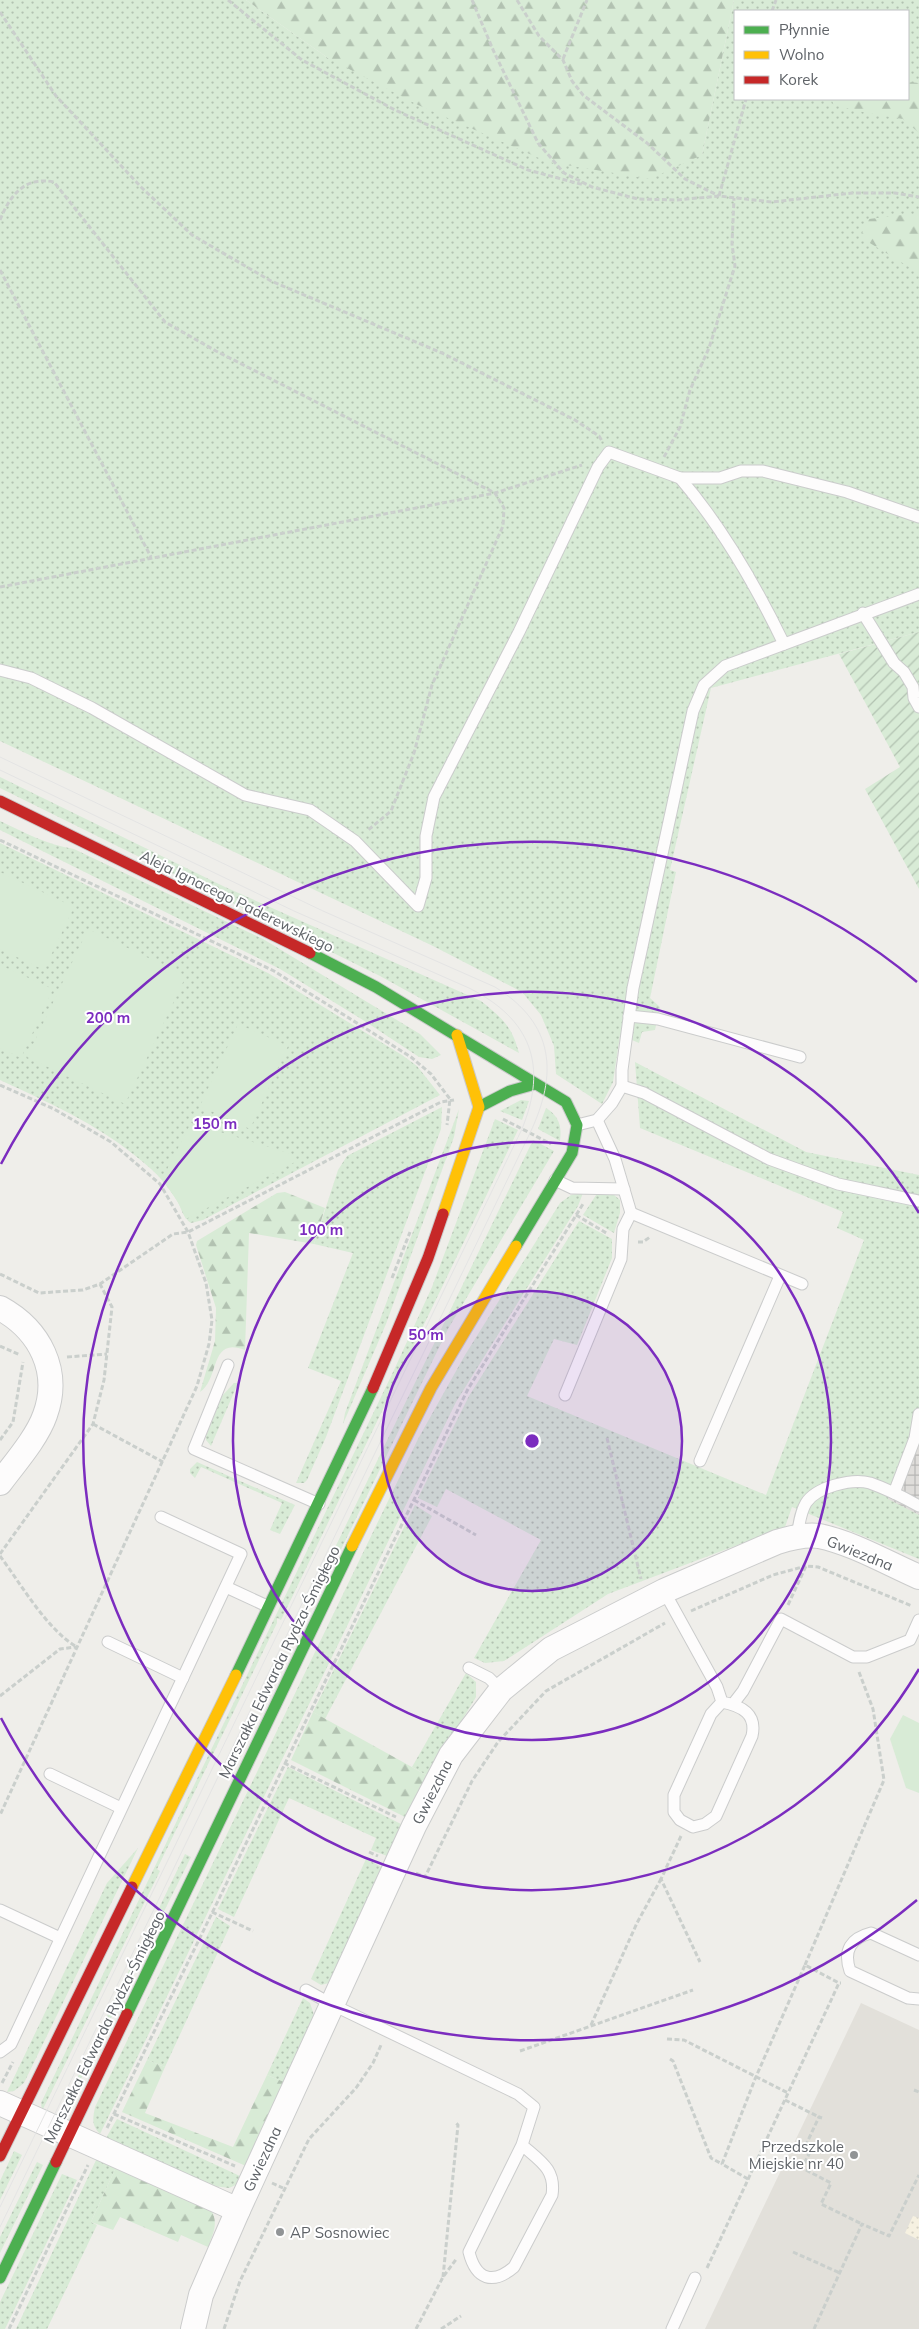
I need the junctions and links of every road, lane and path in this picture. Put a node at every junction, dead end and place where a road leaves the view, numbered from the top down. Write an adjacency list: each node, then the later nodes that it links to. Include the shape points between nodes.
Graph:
1 (228, 0): 8 (path, via 302,60 394,110 528,170)
2 (472, 0): 8 (path, via 538,143 564,173)
3 (517, 0): 6 (path, via 539,36)
4 (588, 0): 6 (path)
5 (0, 12): 14 (path, via 56,96 192,235 271,281 442,354 575,420 599,436)
6 (563, 60): 9 (path, via 572,81 583,94 625,124 685,179)
7 (746, 100): 9 (path)
8 (592, 187): 9 (path, via 638,199)
9 (719, 196): 11 (path)
10 (919, 197): 11 (path, via 895,192 772,202)
11 (734, 198): 16 (path, via 734,266 680,427)
12 (0, 220): 18 (path, via 7,202 28,183 40,179 54,182 165,322)
13 (0, 270): 20 (path)
14 (609, 452): 15 (lane); 16 (lane)
15 (598, 467): 18 (path, via 590,462); 29 (lane, via 519,632 434,797 426,836 426,878 418,906)
16 (657, 469): 17 (lane)
17 (680, 478): 19 (lane, via 720,478 741,471 763,471 847,492); 24 (lane, via 734,554)
18 (495, 493): 20 (path); 29 (path, via 504,508 504,526 432,685 414,753 391,811)
19 (919, 517)
20 (151, 557): 21 (path)
21 (0, 587)
22 (919, 594): 23 (lane)
23 (863, 614): 24 (lane); 26 (lane, via 894,664 904,672)
24 (784, 644): 30 (lane, via 725,666 704,685 693,711)
25 (0, 670): 29 (lane, via 31,678 92,708 245,795 310,810)
26 (919, 707)
27 (0, 801): 31 (street, Aleja Ignacego Paderewskiego, via 282,938 376,987)
28 (0, 840): 36 (path, via 274,971 411,1057)
29 (355, 841)
30 (629, 1016): 32 (lane, via 658,1019); 35 (lane)
31 (457, 1035): 33 (street); 37 (street)
32 (800, 1058)
33 (535, 1084): 37 (street, via 510,1091); 39 (street, via 566,1102)
34 (0, 1085): 48 (path, via 54,1109 111,1142 160,1184)
35 (622, 1086): 38 (lane); 45 (lane, via 644,1093 769,1158 838,1184)
36 (450, 1099): 37 (path); 40 (path); 48 (path)
37 (479, 1107): 41 (path); 67 (street, via 428,1258 379,1375)
38 (597, 1120): 39 (lane); 44 (lane, via 606,1136)
39 (577, 1125): 41 (street, Marszałka Edwarda Rydza-Śmigłego)
40 (446, 1129)
41 (572, 1153): 42 (street, Marszałka Edwarda Rydza-Śmigłego)
42 (555, 1180): 43 (lane, via 572,1188); 126 (street, Marszałka Edwarda Rydza-Śmigłego, via 422,1406)
43 (594, 1187): 44 (lane); 66 (path, via 468,1389)
44 (624, 1189): 46 (lane)
45 (919, 1202)
46 (631, 1213): 51 (lane); 57 (lane, via 624,1230 621,1259)
47 (412, 1225): 49 (path)
48 (188, 1232): 52 (path, via 172,1234); 63 (path, via 206,1283 212,1320 197,1386)
49 (409, 1234)
50 (0, 1274): 52 (path, via 40,1293 83,1290)
51 (780, 1276): 53 (lane); 62 (lane)
52 (100, 1284): 59 (path, via 112,1307 104,1380)
53 (802, 1284)
54 (0, 1308): 64 (street, via 15,1316 32,1334 48,1360 50,1386 45,1416)
55 (0, 1346): 61 (path, via 24,1357 13,1422)
56 (228, 1365): 67 (lane, via 194,1448)
57 (564, 1395)
58 (919, 1414): 65 (lane, via 915,1438)
59 (93, 1424): 63 (path); 72 (path)
60 (606, 1438): 76 (path, via 642,1583)
61 (0, 1440)
62 (700, 1461)
63 (163, 1462): 83 (path)
64 (0, 1483)
65 (894, 1493): 68 (lane); 71 (lane, via 867,1483 837,1484 821,1489 807,1501)
66 (414, 1500): 70 (path); 90 (path)
67 (319, 1504): 77 (street)
68 (919, 1506)
69 (160, 1517): 75 (lane, via 241,1554)
70 (476, 1535)
71 (796, 1536): 74 (street, Gwiezdna, via 818,1536 850,1546); 76 (street, Gwiezdna)
72 (0, 1555): 83 (path, via 42,1613 66,1641)
73 (806, 1566): 78 (path); 79 (path, via 818,1567); 80 (path, via 773,1575)
74 (919, 1577)
75 (226, 1587): 77 (lane); 86 (lane)
76 (656, 1594): 80 (lane); 87 (street, Gwiezdna, via 551,1649)
77 (268, 1606): 123 (street)
78 (788, 1606)
79 (919, 1609)
80 (678, 1616): 89 (lane); 96 (path, via 546,1691 498,1742 472,1780 425,1877)
81 (919, 1620): 84 (lane, via 910,1640 866,1657)
82 (108, 1642): 86 (lane)
83 (77, 1647): 88 (path, via 60,1649); 93 (path)
84 (854, 1657): 89 (lane, via 781,1619 743,1691); 104 (path, via 873,1709 884,1780)
85 (469, 1668): 87 (lane, via 489,1678)
86 (182, 1678): 92 (lane)
87 (501, 1690): 95 (street, Gwiezdna, via 451,1755)
88 (0, 1696)
89 (727, 1703): 94 (lane, via 711,1714 674,1795 674,1812); 94 (lane, via 750,1715 755,1725 752,1736 716,1816 705,1824 693,1827)
90 (284, 1763): 95 (path); 99 (path)
91 (50, 1774): 92 (lane)
92 (121, 1808): 101 (lane)
93 (0, 1815)
94 (687, 1824): 97 (path)
95 (414, 1826): 110 (street, Gwiezdna)
96 (407, 1870)
97 (661, 1879): 103 (path); 111 (path, via 637,1923)
98 (0, 1910): 101 (lane)
99 (212, 1912): 100 (path); 124 (path)
100 (253, 1931)
101 (60, 1938): 115 (lane, via 11,2044)
102 (919, 1955): 109 (lane, via 871,1933 859,1936 849,1946 846,1960 850,1970 908,1998)
103 (700, 1962)
104 (805, 1965): 105 (path); 117 (path)
105 (839, 1983): 106 (path); 120 (path)
106 (848, 1986)
107 (306, 1990): 110 (lane)
108 (692, 1990): 111 (path)
109 (919, 1999)
110 (333, 2005): 112 (lane); 134 (street, Gwiezdna)
111 (591, 2026): 114 (path)
112 (387, 2030): 127 (lane, via 518,2094 534,2107); 145 (path, via 373,2064 356,2088 309,2139 240,2281)
113 (667, 2039): 117 (path, via 684,2040)
114 (520, 2051)
115 (0, 2052)
116 (670, 2059): 130 (path, via 711,2158)
117 (756, 2076): 120 (path); 130 (path)
118 (914, 2090): 119 (path)
119 (919, 2092)
120 (788, 2093): 121 (path)
121 (785, 2100): 133 (path); 135 (path, via 821,2117 803,2151 809,2154 802,2168 831,2183 821,2204)
122 (0, 2103): 123 (street)
123 (21, 2113): 126 (street); 129 (street)
124 (114, 2114): 128 (path); 131 (path)
125 (455, 2122): 140 (path, via 458,2125)
126 (69, 2135): 128 (street); 141 (street, Marszałka Edwarda Rydza-Śmigłego)
127 (522, 2145): 136 (lane); 136 (lane, via 550,2171 554,2184 552,2195 514,2267 504,2276 495,2279 479,2273)
128 (98, 2147): 134 (street); 143 (path)
129 (0, 2156)
130 (722, 2164): 133 (path)
131 (244, 2170)
132 (919, 2175): 135 (path, via 889,2236)
133 (748, 2179): 139 (path)
134 (238, 2210): 144 (street, Gwiezdna, via 201,2295)
135 (862, 2224): 138 (path)
136 (469, 2252): 140 (path, via 455,2259)
137 (793, 2252): 138 (path)
138 (840, 2273): 149 (path)
139 (700, 2275): 148 (lane)
140 (443, 2277): 146 (path)
141 (0, 2278)
142 (461, 2316): 147 (path)
143 (9, 2329)
144 (193, 2329)
145 (224, 2329)
146 (416, 2329)
147 (440, 2329)
148 (672, 2329)
149 (814, 2329)

